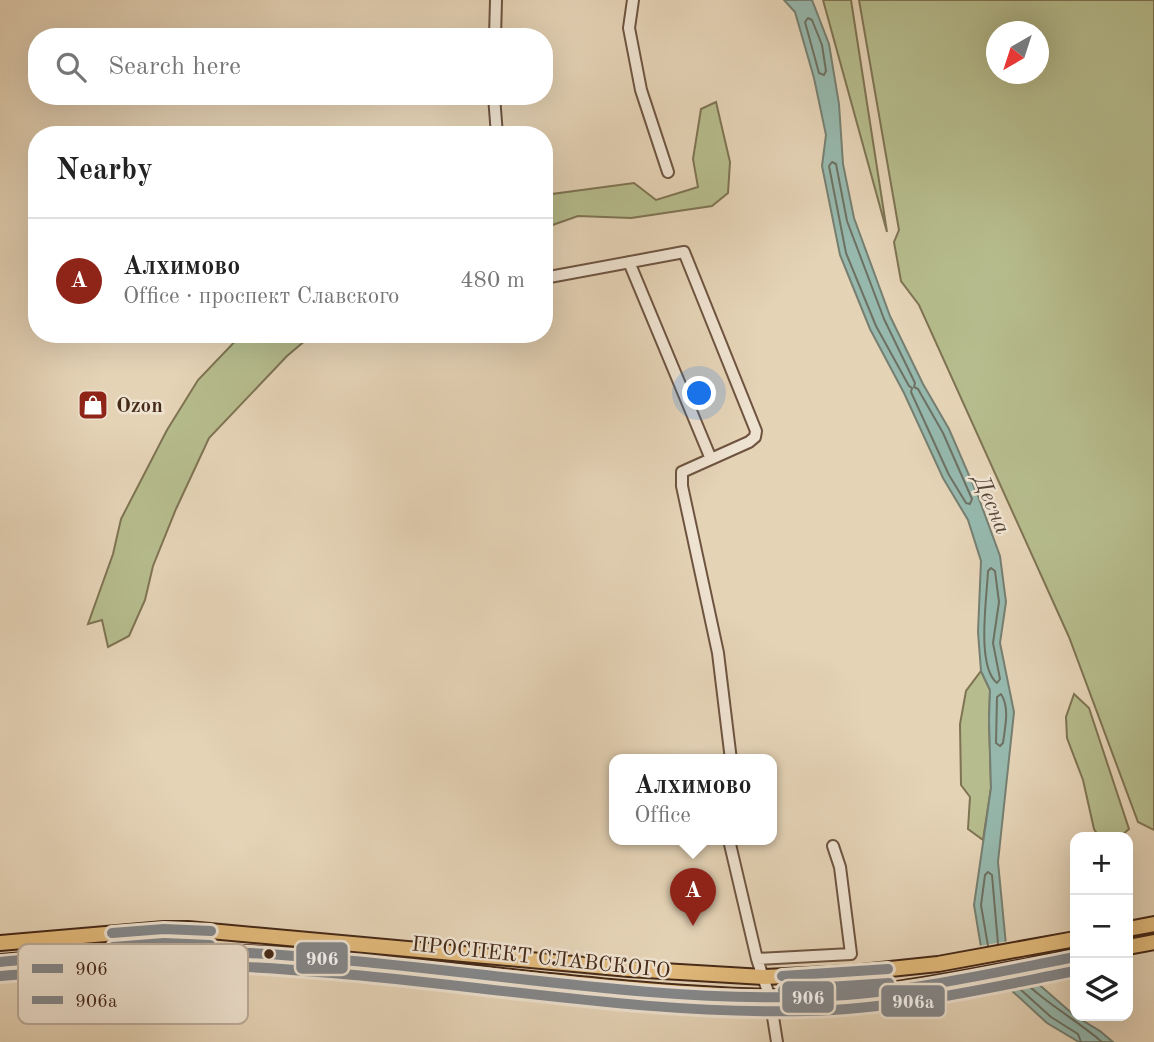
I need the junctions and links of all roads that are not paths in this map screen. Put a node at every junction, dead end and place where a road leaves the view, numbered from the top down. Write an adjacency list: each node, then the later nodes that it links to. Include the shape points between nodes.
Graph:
1 (496, 0): 3 (street)
2 (633, 0): 6 (street, via 629,28 641,90)
3 (495, 28)
4 (495, 105): 5 (street)
5 (496, 126)
6 (668, 172)
7 (629, 262): 8 (street); 9 (street); 9 (street, via 684,252 756,431 749,442)
8 (553, 276)
9 (711, 459): 10 (street, via 682,472 681,480 718,653)
10 (730, 754)
11 (731, 845): 19 (street)
12 (833, 846): 19 (street, via 851,954)
13 (1070, 940): 22 (main road, ПРОСПЕКТ СЛАВСКОГО, via 938,964)
14 (1153, 942): 16 (main road)
15 (0, 943): 22 (main road, ПРОСПЕКТ СЛАВСКОГО, via 188,929 637,970)
16 (1133, 946)
17 (248, 955): 23 (main road, ПРОСПЕКТ СЛАВСКОГО)
18 (1070, 958): 23 (main road, ПРОСПЕКТ СЛАВСКОГО, via 938,983 838,996)
19 (757, 959): 22 (street)
20 (18, 961): 21 (main road, ПРОСПЕКТ СЛАВСКОГО)
21 (0, 962)
22 (764, 977): 23 (street)
23 (770, 998): 24 (street)
24 (777, 1042)

